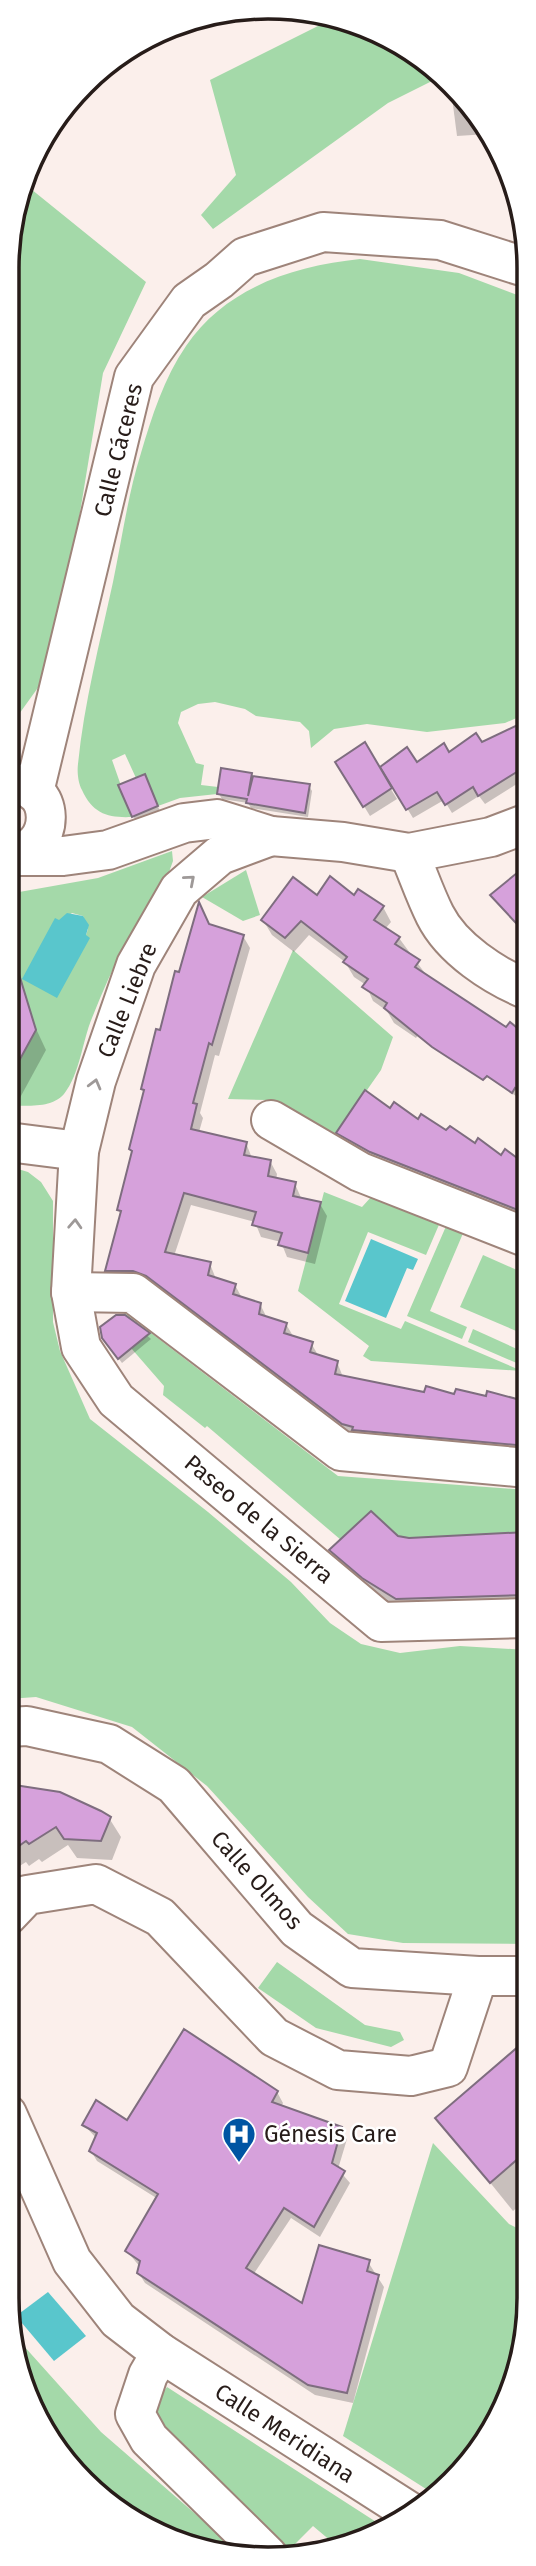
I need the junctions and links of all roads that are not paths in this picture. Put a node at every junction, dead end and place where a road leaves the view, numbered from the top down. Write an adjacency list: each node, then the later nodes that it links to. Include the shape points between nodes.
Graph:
1 (517, 264): 2 (street, Calle Cáceres, via 440,240 323,232 245,257 189,300 134,377 63,682)
2 (24, 786): 5 (street, Calle Liebre, via 86,832); 6 (street, Calle Cáceres, via 46,817 40,841)
3 (517, 827): 7 (street, Calle Liebre, via 491,837)
4 (271, 836): 5 (street, Calle Liebre, via 217,819 184,823); 7 (street, Calle Liebre); 12 (street, Calle Liebre, one-way to 4, via 96,1081 136,965 179,890 220,855)
5 (137, 839): 8 (street, Calle Liebre, via 108,850)
6 (19, 853)
7 (409, 853): 9 (street, via 436,918 458,944)
8 (19, 856)
9 (517, 986)
10 (271, 1120): 13 (street, via 360,1172)
11 (19, 1143): 12 (street)
12 (79, 1151): 14 (street, Paseo de la Sierra, one-way to 12)
13 (517, 1234)
14 (71, 1292): 15 (street, via 133,1293 341,1451); 16 (street, Paseo de la Sierra, via 81,1347 116,1400 382,1622)
15 (517, 1467)
16 (517, 1618)
17 (19, 1726): 19 (street, Calle Olmos, via 109,1744 174,1786 297,1929 352,1968)
18 (19, 1903): 19 (street, via 27,1895 96,1884 160,1917 274,2037 338,2070 411,2076 448,2067)
19 (478, 1976): 20 (street, Calle Olmos)
20 (517, 1976)
21 (19, 2141): 22 (street, Calle Meridiana, via 72,2261 118,2320)
22 (161, 2353): 23 (street, Calle Meridiana); 24 (street, via 135,2414 149,2439)
23 (402, 2507)
24 (258, 2546)

